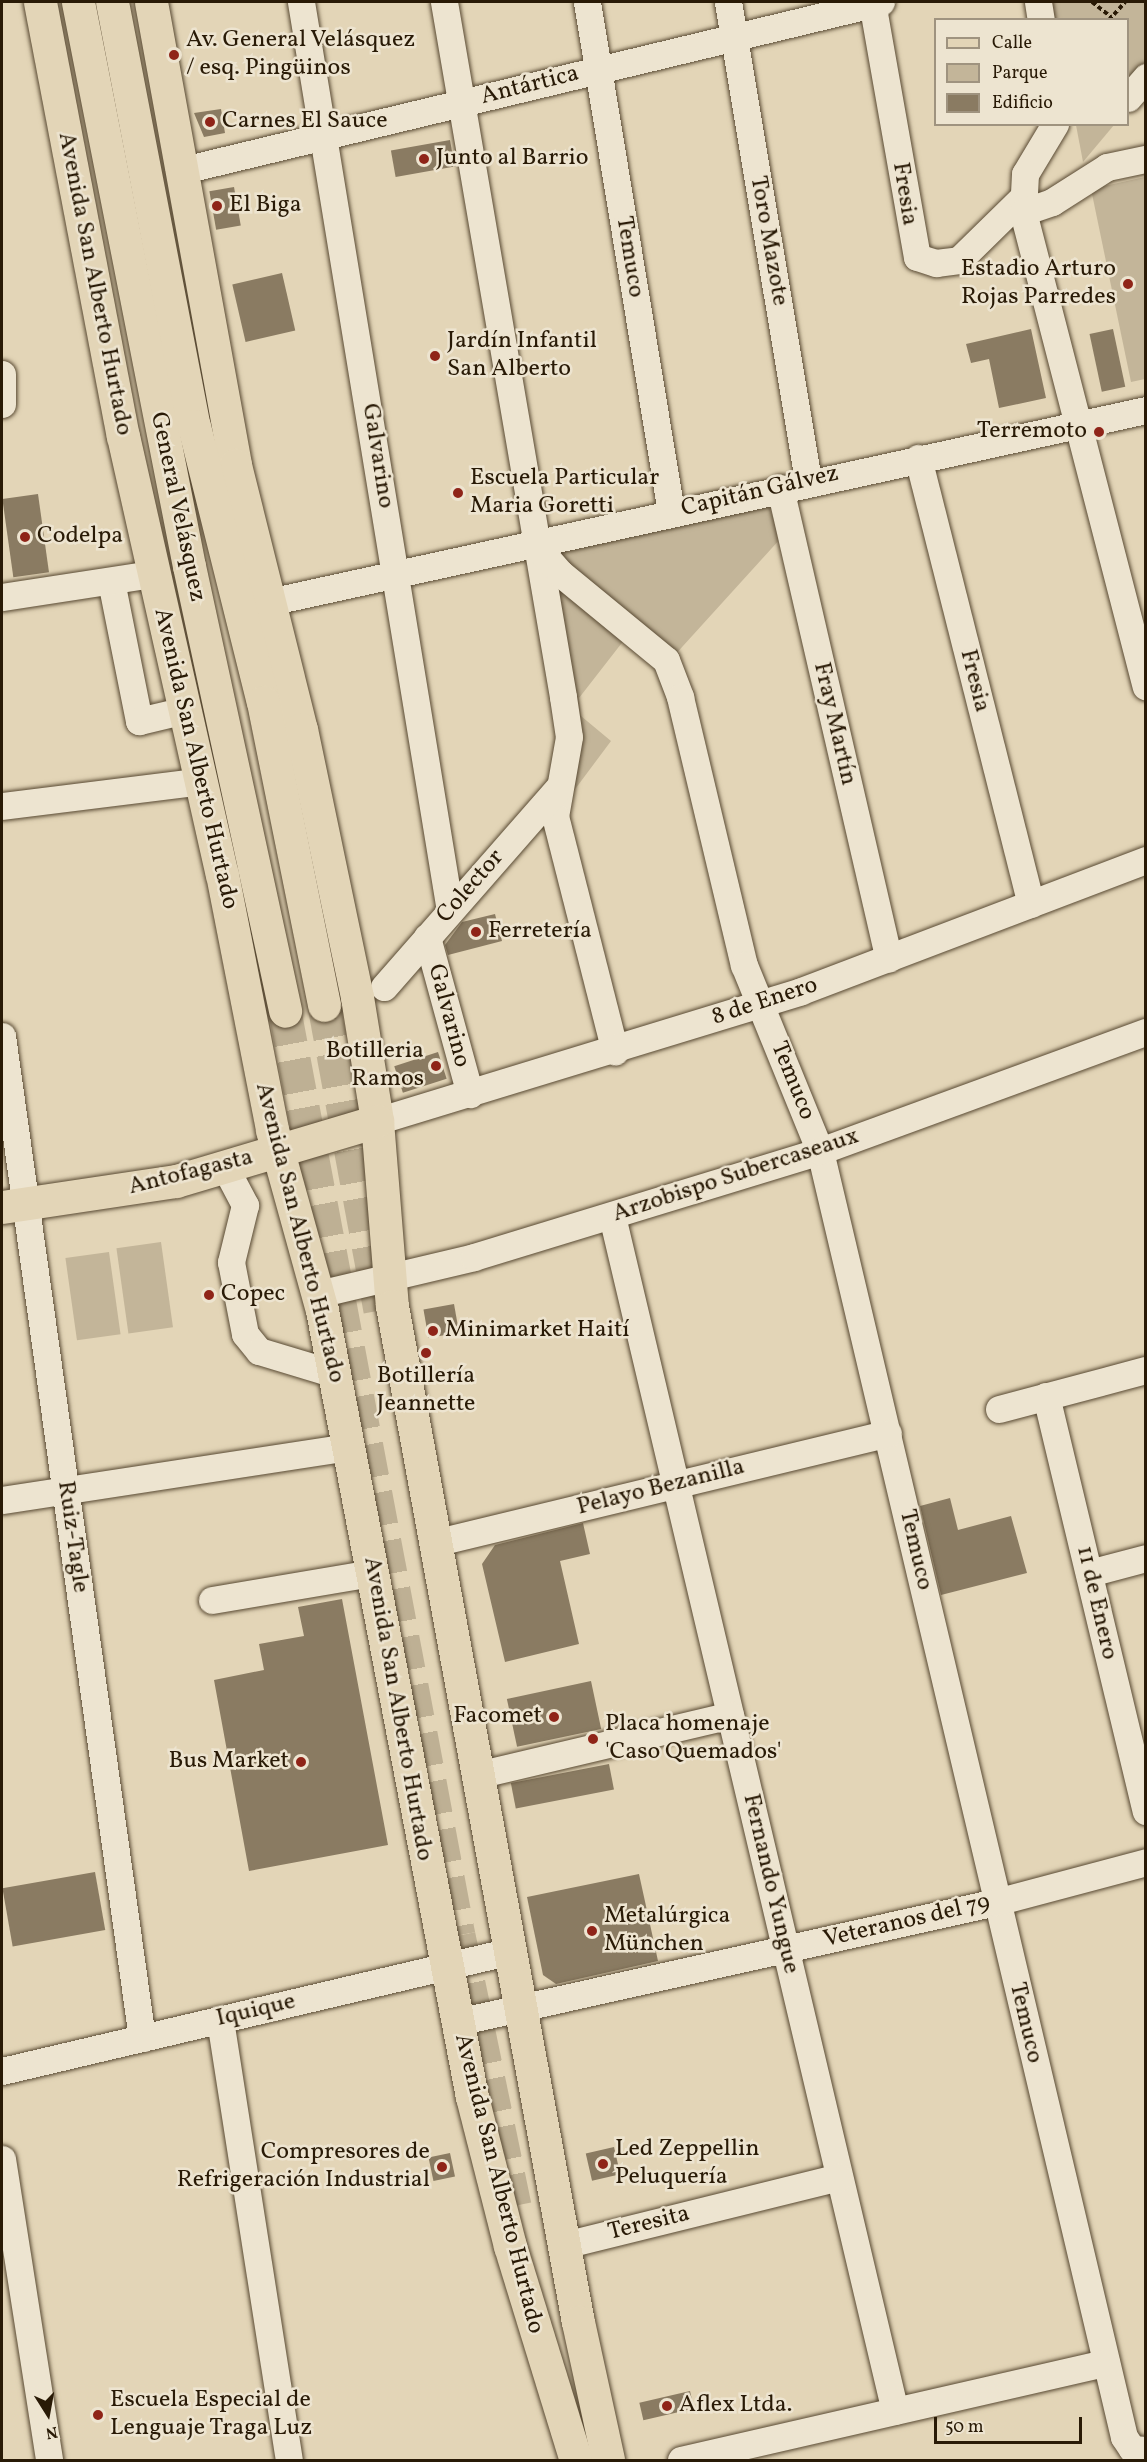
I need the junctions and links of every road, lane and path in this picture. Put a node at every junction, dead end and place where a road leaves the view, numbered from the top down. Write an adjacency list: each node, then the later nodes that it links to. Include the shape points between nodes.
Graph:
1 (40, 2): 35 (main road, Avenida San Alberto Hurtado)
2 (78, 2): 52 (main road, General Velásquez, via 189,566)
3 (113, 2): 50 (main road, General Velásquez, via 194,426 263,702)
4 (151, 2): 23 (main road, Avenida San Alberto Hurtado)
5 (301, 2): 21 (street, Galvarino)
6 (444, 2): 19 (street)
7 (587, 2): 16 (street, Temuco)
8 (728, 2): 15 (street, Toro Mazote)
9 (875, 2): 15 (street, Antártica); 24 (street, Fresia, via 917,257 936,263 959,260)
10 (1038, 2): 13 (street)
11 (1092, 2): 14 (path)
12 (1125, 2): 14 (path)
13 (1041, 18)
14 (1110, 18)
15 (734, 37): 16 (street, Antártica); 30 (street, Toro Mazote)
16 (598, 70): 19 (street, Antártica); 32 (street, Temuco)
17 (1146, 76): 18 (street)
18 (1129, 97)
19 (461, 103): 21 (street, Antártica); 33 (street)
20 (1054, 126): 24 (street, via 1025,174)
21 (324, 136): 23 (street, Antártica); 34 (street, Galvarino)
22 (1146, 159): 24 (street, via 1107,167 1052,202)
23 (179, 171): 38 (main road, Avenida San Alberto Hurtado, via 235,465)
24 (1022, 206): 28 (street)
25 (2, 375): 26 (street)
26 (2, 404)
27 (1146, 410): 28 (street, Capitán Gálvez)
28 (1077, 424): 29 (street, Capitán Gálvez); 39 (street)
29 (918, 458): 30 (street, Capitán Gálvez); 45 (street, Fresia)
30 (808, 481): 31 (street, Capitán Gálvez)
31 (780, 488): 32 (street, Capitán Gálvez); 48 (street, Fray Martín)
32 (671, 512): 33 (street, Capitán Gálvez)
33 (533, 542): 34 (street, Capitán Gálvez); 42 (street, via 568,737); 51 (street, Temuco, via 560,573 666,660 680,697 744,965)
34 (396, 573): 38 (street, Capitán Gálvez); 46 (street, Galvarino)
35 (152, 574): 36 (street); 40 (main road, Avenida San Alberto Hurtado)
36 (111, 581): 37 (street); 40 (street, via 139,722)
37 (2, 597)
38 (269, 602): 57 (main road, Avenida San Alberto Hurtado, via 319,807)
39 (1146, 686)
40 (185, 710): 41 (main road, Avenida San Alberto Hurtado)
41 (202, 781): 43 (street); 58 (main road, Avenida San Alberto Hurtado)
42 (559, 787): 46 (street, Colector); 55 (street, via 555,816)
43 (2, 806)
44 (1144, 867): 45 (street, 8 de Enero)
45 (1030, 904): 48 (street, 8 de Enero)
46 (450, 911): 47 (street, Colector)
47 (427, 937): 49 (street, Colector); 56 (street, Galvarino)
48 (889, 958): 51 (street, 8 de Enero)
49 (384, 987)
50 (324, 1005)
51 (760, 1005): 55 (street, 8 de Enero); 59 (street, Temuco)
52 (285, 1011)
53 (1146, 1032): 59 (street, Arzobispo Subercaseaux)
54 (2, 1036): 62 (street, Ruiz-Tagle)
55 (615, 1051): 56 (street, 8 de Enero)
56 (470, 1094): 57 (street, 8 de Enero)
57 (377, 1121): 58 (main road, Antofagasta); 64 (main road, Avenida San Alberto Hurtado)
58 (276, 1150): 60 (main road, Antofagasta); 61 (main road, Avenida San Alberto Hurtado)
59 (820, 1151): 63 (street, Arzobispo Subercaseaux); 70 (street, Temuco)
60 (226, 1169): 61 (main road); 62 (main road, Antofagasta, via 144,1188); 67 (street, via 245,1205 231,1262 245,1334 259,1351)
61 (288, 1186): 65 (main road, Avenida San Alberto Hurtado)
62 (13, 1205): 73 (street, Ruiz-Tagle)
63 (612, 1216): 64 (street, Arzobispo Subercaseaux); 72 (street, Fernando Yungue)
64 (388, 1281): 65 (street, Arzobispo Subercaseaux); 75 (main road, Avenida San Alberto Hurtado)
65 (318, 1294): 67 (main road, Avenida San Alberto Hurtado)
66 (1146, 1370): 68 (street)
67 (335, 1374): 71 (main road, Avenida San Alberto Hurtado)
68 (1046, 1396): 69 (street); 78 (street, 11 de Enero)
69 (999, 1409)
70 (888, 1433): 72 (street, Pelayo Bezanilla); 85 (street, Temuco)
71 (349, 1447): 73 (street); 77 (main road, Avenida San Alberto Hurtado)
72 (675, 1484): 75 (street, Pelayo Bezanilla); 80 (street, Fernando Yungue)
73 (65, 1490): 74 (street); 92 (street, Ruiz-Tagle)
74 (2, 1500)
75 (435, 1543): 82 (main road, Avenida San Alberto Hurtado)
76 (1146, 1558): 78 (street)
77 (372, 1573): 79 (street); 88 (main road, Avenida San Alberto Hurtado)
78 (1089, 1573): 81 (street, 11 de Enero)
79 (212, 1600)
80 (730, 1715): 82 (street); 86 (street, Fernando Yungue)
81 (1138, 1744): 83 (street, 11 de Enero)
82 (477, 1775): 87 (main road, Avenida San Alberto Hurtado)
83 (1146, 1811)
84 (1146, 1862): 85 (street, Veteranos del 79)
85 (996, 1902): 86 (street, Veteranos del 79); 97 (street, Temuco)
86 (785, 1949): 89 (street, Veteranos del 79); 95 (street, Fernando Yungue)
87 (511, 1952): 88 (street, Iquique); 89 (main road, Avenida San Alberto Hurtado)
88 (444, 1967): 90 (street, Iquique); 91 (main road, Avenida San Alberto Hurtado)
89 (521, 2009): 91 (street, Veteranos del 79); 96 (main road, Avenida San Alberto Hurtado)
90 (220, 2020): 92 (street, Iquique); 101 (street)
91 (457, 2022): 102 (main road, Avenida San Alberto Hurtado, via 510,2246)
92 (142, 2038): 93 (street, Iquique)
93 (2, 2071)
94 (2, 2159): 100 (street)
95 (839, 2177): 96 (street, Teresita); 98 (street, Fernando Yungue)
96 (564, 2245): 103 (main road, Avenida San Alberto Hurtado)
97 (1106, 2363): 98 (street); 99 (street, Temuco, via 1124,2437)
98 (895, 2411): 104 (street)
99 (1139, 2450)
100 (49, 2460)
101 (289, 2460)
102 (576, 2460)
103 (608, 2460)
104 (681, 2460)

